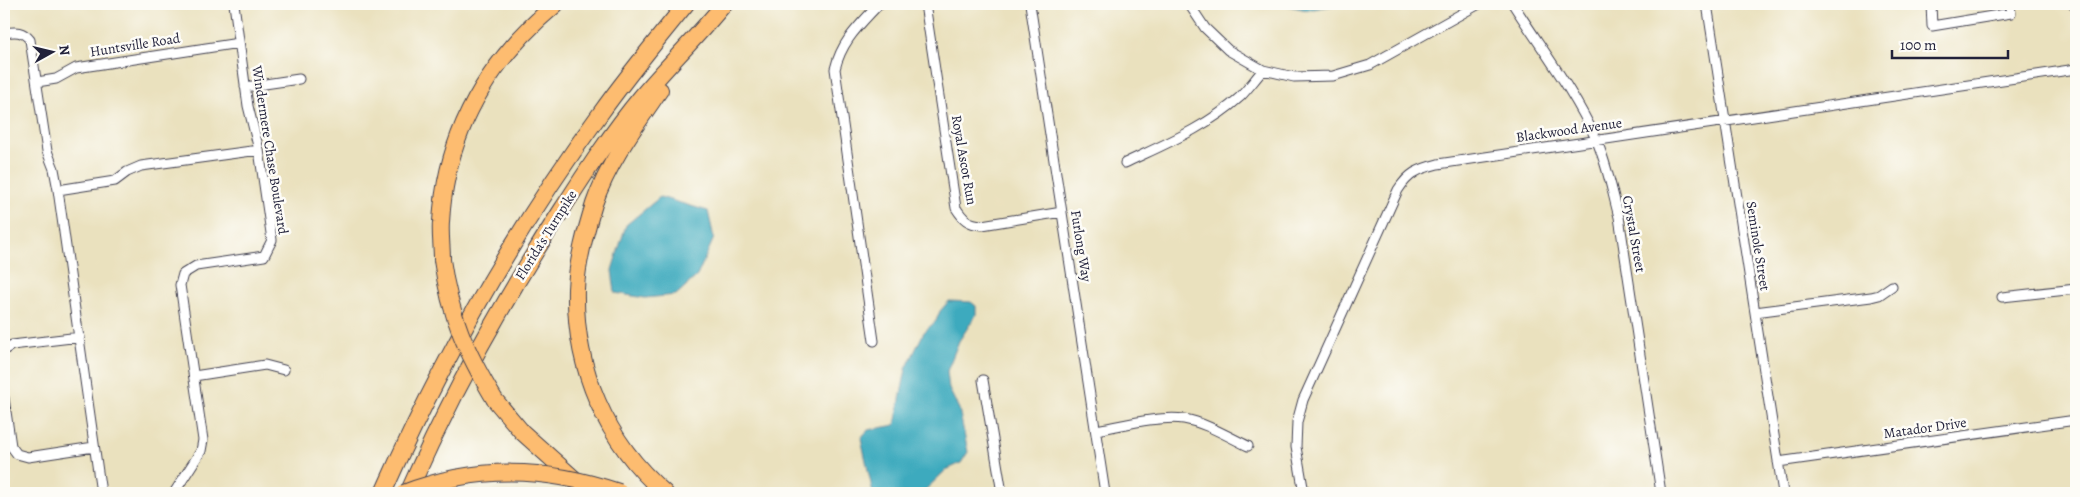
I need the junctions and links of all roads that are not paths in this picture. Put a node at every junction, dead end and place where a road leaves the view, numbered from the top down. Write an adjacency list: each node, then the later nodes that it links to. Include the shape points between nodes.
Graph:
1 (234, 4): 16 (street, Windermere Chase Boulevard)
2 (556, 4): 49 (highway, bridge, via 509,48 468,111 444,184 440,224 442,260 447,294 458,327 475,367 495,400 522,432)
3 (686, 4): 46 (highway, Florida's Turnpike, via 600,113 544,194 443,368)
4 (724, 4): 15 (highway, Florida's Turnpike)
5 (879, 4): 33 (street, via 847,38 834,69)
6 (925, 4): 27 (street, Royal Ascot Run, via 956,208 972,225)
7 (1030, 4): 27 (street, Furlong Way)
8 (1189, 4): 18 (street, via 1205,28 1228,50)
9 (1479, 4): 18 (street, via 1370,65 1333,76 1294,77)
10 (1513, 4): 23 (street, Crystal Street, via 1575,100)
11 (1707, 4): 22 (street, Seminole Street)
12 (1931, 4): 13 (street, via 1932,26 2011,13)
13 (2010, 4)
14 (4, 33): 20 (street, via 16,31 30,40)
15 (695, 38): 48 (highway, Florida's Turnpike, via 641,97 584,175 540,243 459,386); 51 (highway, via 634,126 612,164 594,203 576,288 578,330 586,371 601,411 622,448 647,478)
16 (239, 43): 20 (street, Huntsville Road, via 76,68 56,79); 21 (street, Windermere Chase Boulevard)
17 (2076, 69): 22 (street, Blackwood Avenue)
18 (1263, 70): 25 (street, via 1240,96 1188,134)
19 (299, 79): 21 (street)
20 (37, 82): 26 (street, via 47,151)
21 (245, 87): 24 (street, Windermere Chase Boulevard)
22 (1725, 121): 23 (street, Blackwood Avenue); 31 (street, Seminole Street)
23 (1596, 140): 54 (street, Blackwood Avenue, via 1438,164 1406,177 1303,400 1297,422 1296,447); 55 (street, Crystal Street, via 1619,217)
24 (259, 150): 26 (street, via 141,166 116,181); 36 (street, Windermere Chase Boulevard, via 272,240 268,251 264,256 196,266 183,274 180,285)
25 (1126, 163)
26 (58, 190): 32 (street)
27 (1062, 212): 40 (street, Furlong Way)
28 (1892, 286): 31 (street, via 1871,297)
29 (2076, 289): 30 (street)
30 (2002, 297)
31 (1755, 312): 43 (street, Seminole Street)
32 (80, 337): 34 (street, via 12,345); 42 (street)
33 (874, 341)
34 (4, 350)
35 (284, 370): 36 (street, via 265,365)
36 (194, 376): 45 (street, Windermere Chase Boulevard, via 203,440 201,451)
37 (983, 380): 52 (street)
38 (4, 398): 42 (street, via 11,446 17,454 28,457)
39 (2076, 420): 43 (street, Matador Drive)
40 (1096, 430): 41 (street, via 1167,418 1183,419); 53 (street, Furlong Way)
41 (1248, 446)
42 (94, 447): 44 (street)
43 (1778, 462): 56 (street, Seminole Street)
44 (102, 493)
45 (174, 493)
46 (383, 493)
47 (404, 493): 50 (highway, bridge, via 453,478 525,472 567,478)
48 (408, 493)
49 (590, 493)
50 (620, 493)
51 (665, 493)
52 (1002, 493)
53 (1105, 493)
54 (1304, 493)
55 (1661, 493)
56 (1783, 493)

